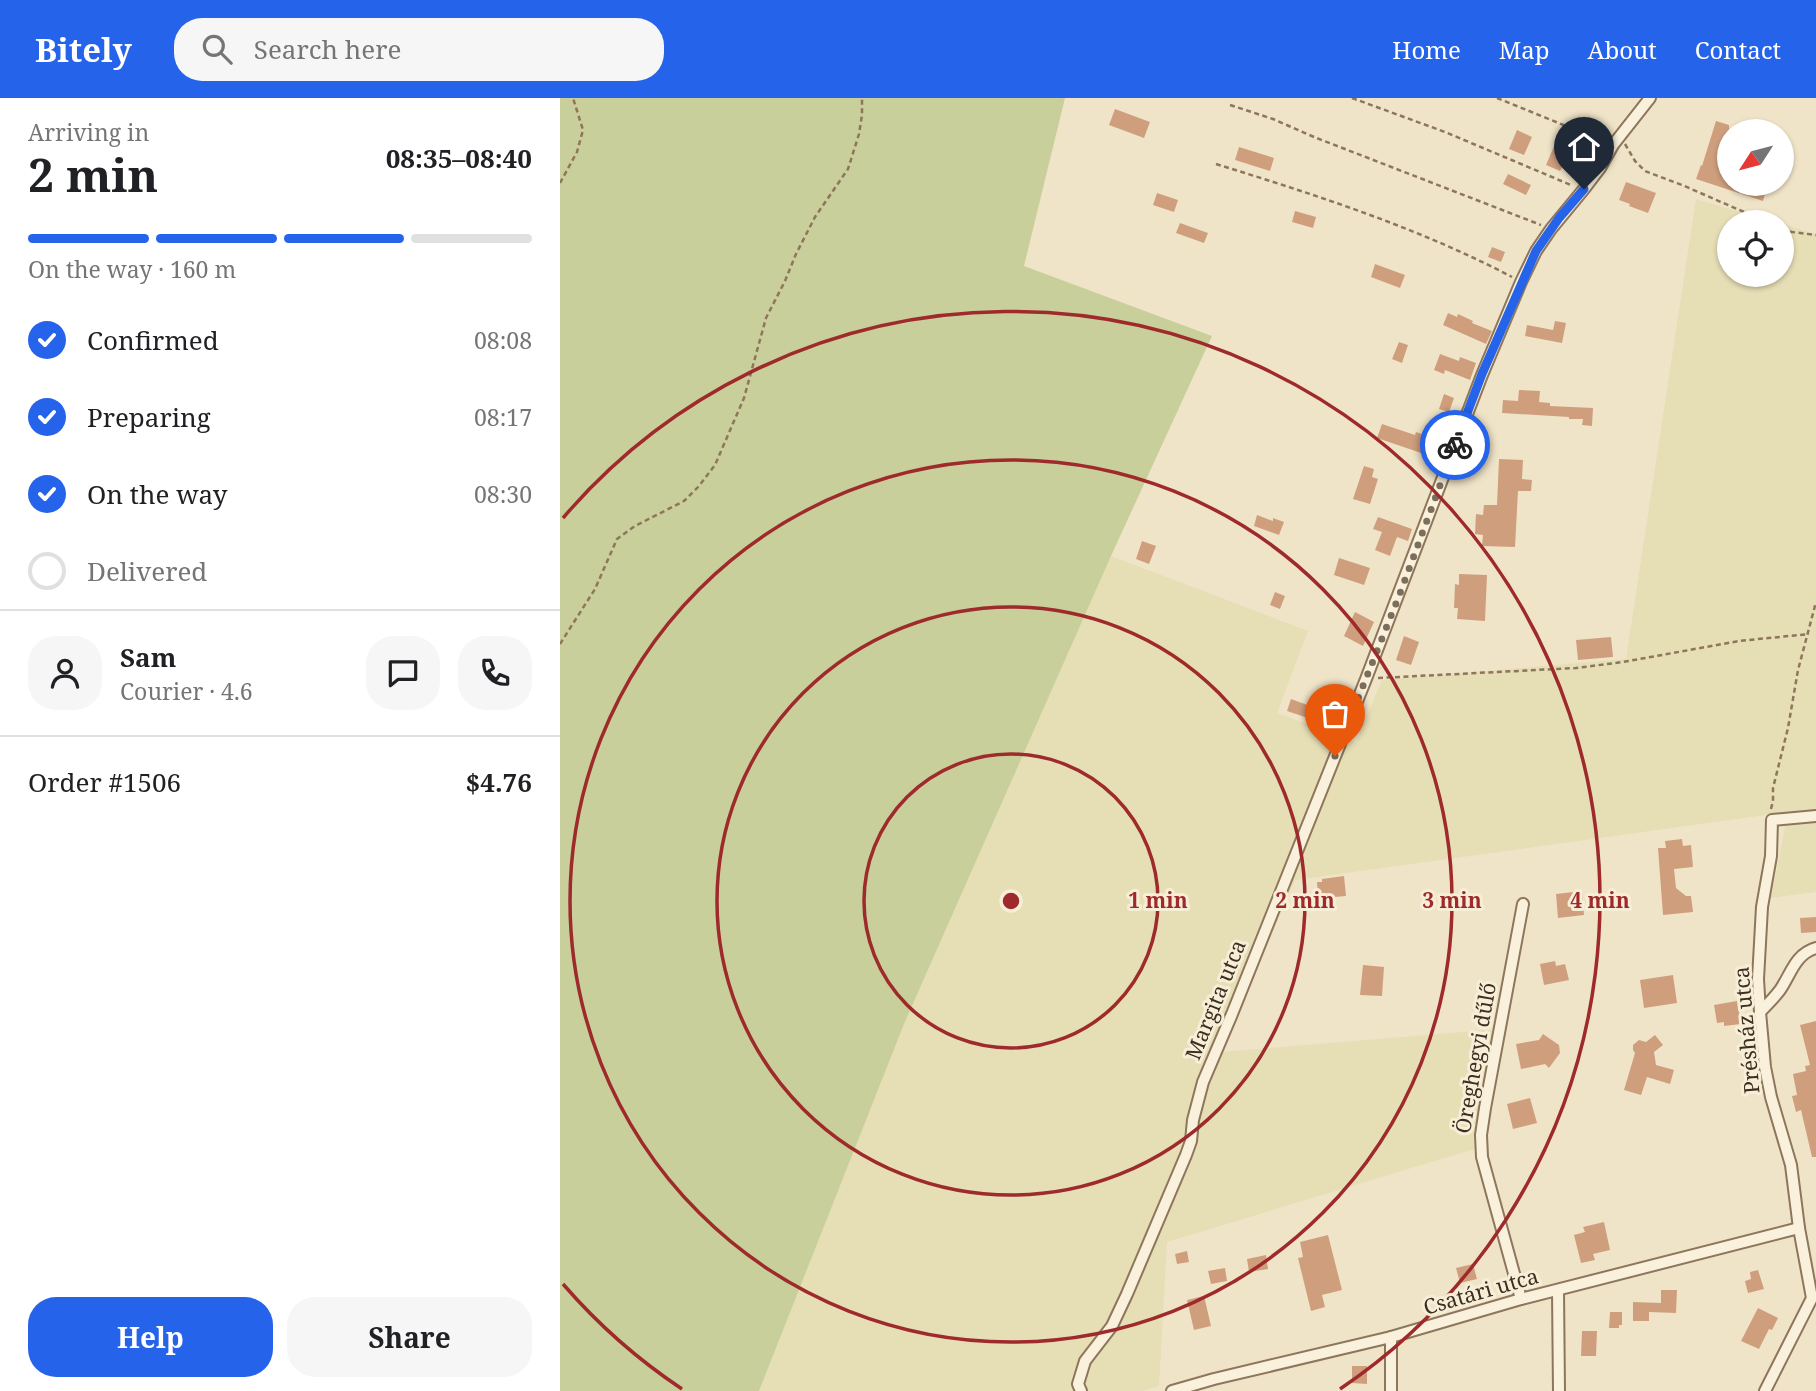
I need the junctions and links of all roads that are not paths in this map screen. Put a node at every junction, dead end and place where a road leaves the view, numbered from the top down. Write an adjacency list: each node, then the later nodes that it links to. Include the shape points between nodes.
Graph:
1 (1650, 98): 12 (street, Margita utca, via 1551,229 1521,282 1203,1082 1186,1155 1112,1326 1085,1361 1078,1384)
2 (1816, 816): 5 (street, Présház utca, via 1772,820 1762,907)
3 (1523, 904): 9 (street, Öreghegyi dűlő, via 1480,1135)
4 (1816, 948): 5 (street, via 1799,958 1781,989)
5 (1760, 1012): 6 (street, Présház utca, via 1765,1068 1791,1165)
6 (1799, 1228): 7 (street, Csatári utca); 8 (street, Présház utca)
7 (1558, 1291): 9 (street, Csatári utca); 15 (street)
8 (1814, 1298): 16 (street, Présház utca)
9 (1521, 1300): 10 (street, Csatári utca)
10 (1391, 1337): 11 (street, Csatári utca); 14 (street)
11 (1214, 1385): 13 (street, Csatári utca)
12 (1081, 1391)
13 (1172, 1391)
14 (1391, 1391)
15 (1559, 1391)
16 (1765, 1391)

